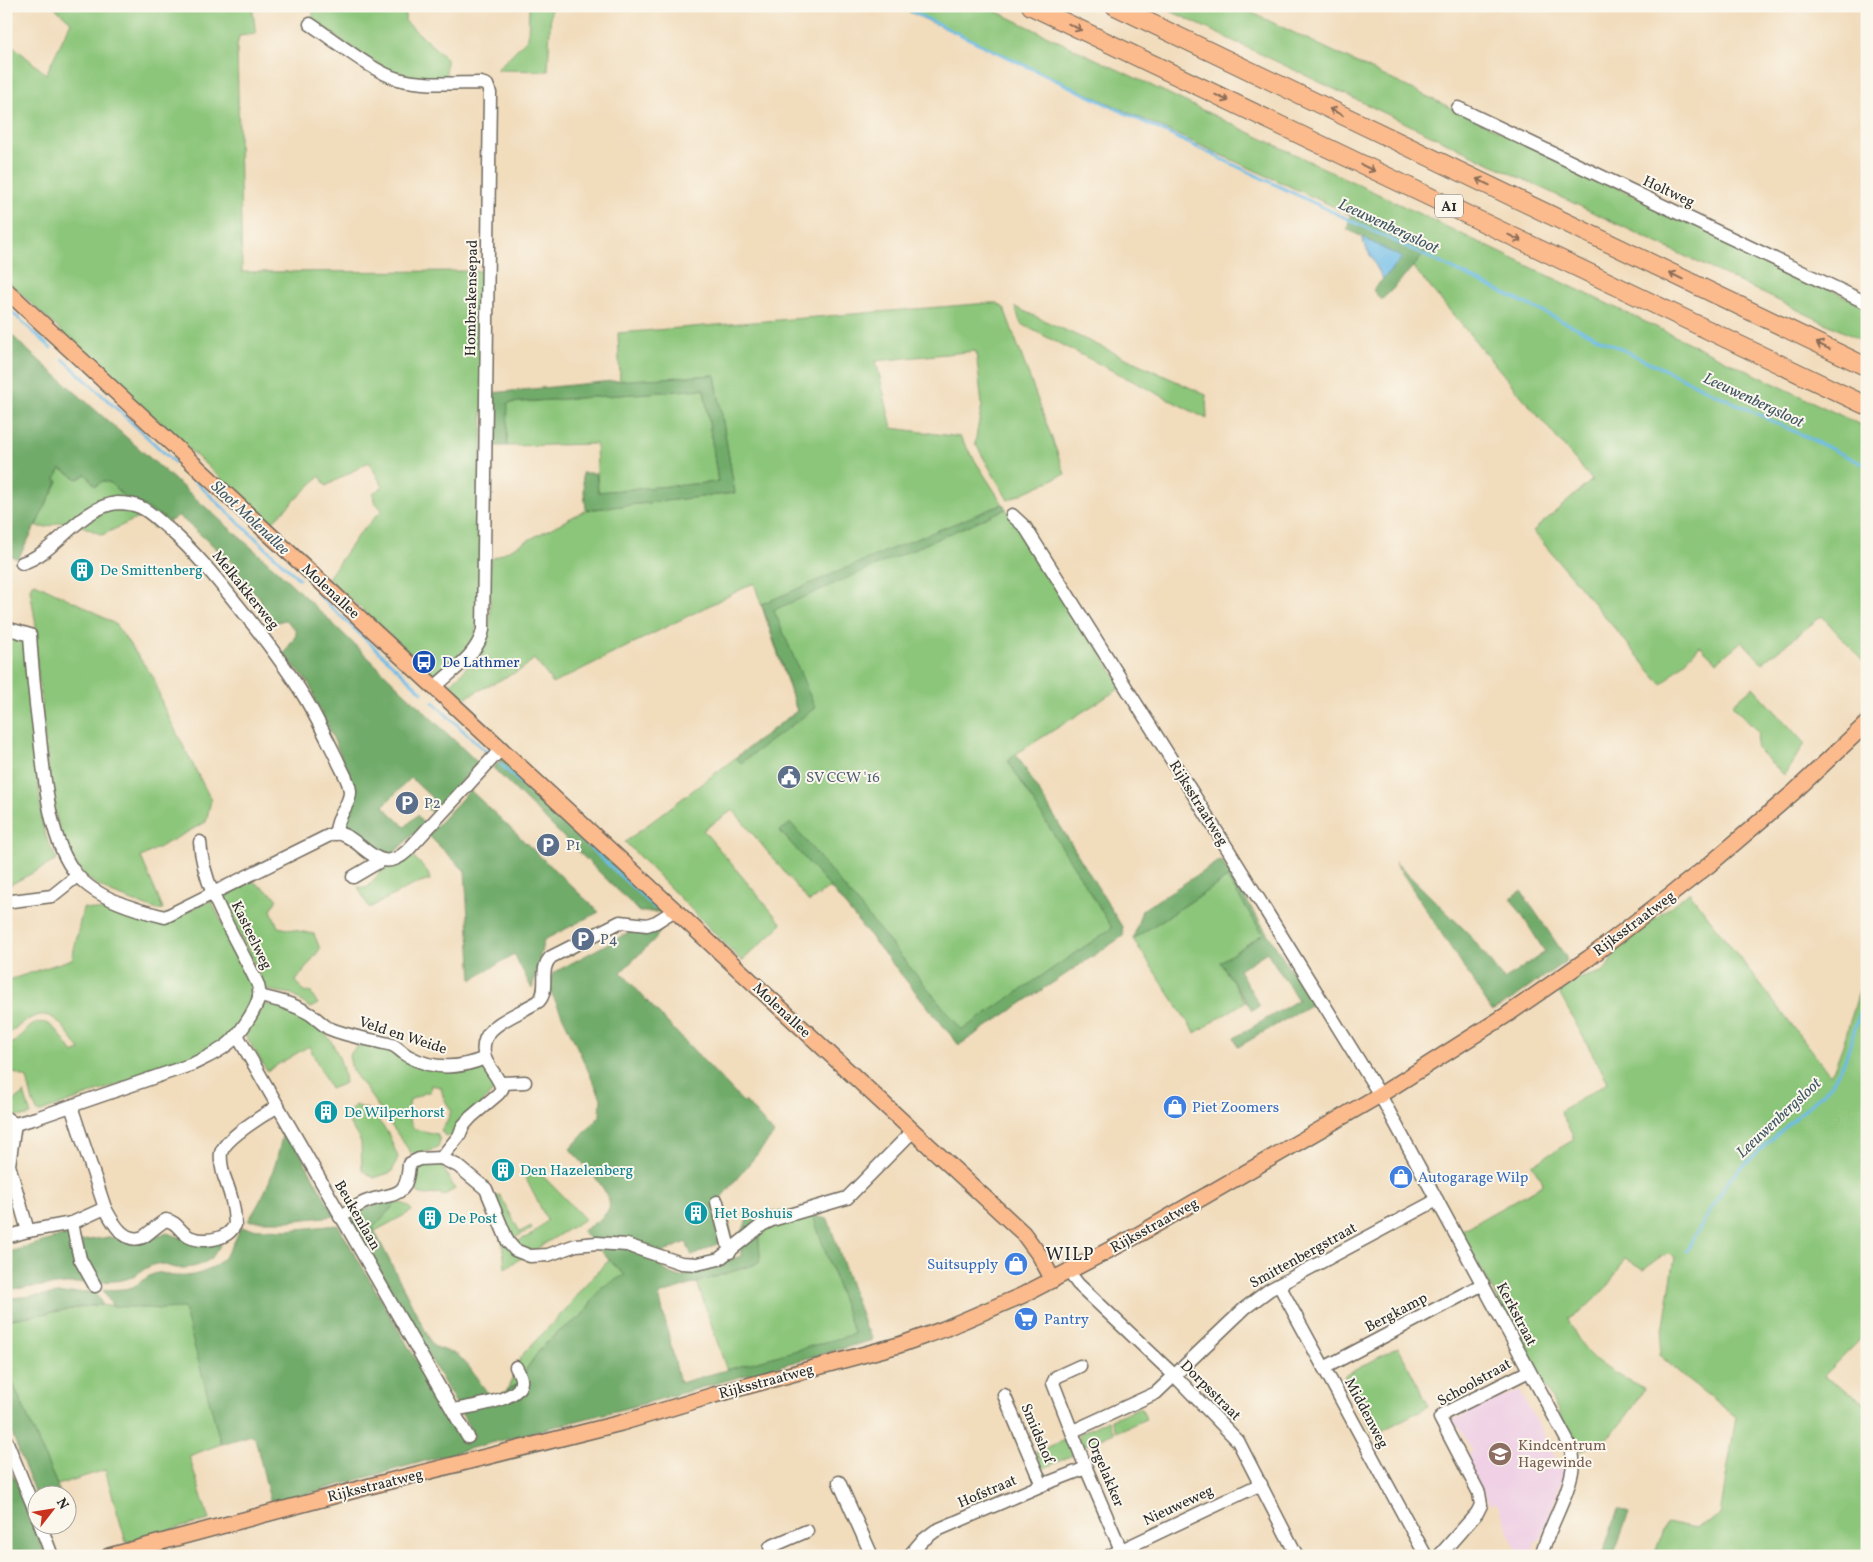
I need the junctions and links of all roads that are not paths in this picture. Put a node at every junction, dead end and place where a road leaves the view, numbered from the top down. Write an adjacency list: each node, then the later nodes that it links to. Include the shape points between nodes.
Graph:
1 (1031, 6): 8 (highway, A1, one-way to 8)
2 (1115, 6): 7 (highway, A1, one-way to 2)
3 (310, 24): 12 (street, Hombrakensepad, via 374,68 396,78 420,83 481,83 487,85 490,93 483,630 471,654)
4 (1458, 108): 6 (street, Holtweg)
5 (6, 290): 12 (main road, Molenallee)
6 (1867, 304)
7 (1867, 367)
8 (1867, 406)
9 (1012, 515): 28 (street, Rijksstraatweg, via 1025,527)
10 (22, 563): 15 (street, Melkakkerweg, via 90,514 110,505 131,504 158,519 212,573 273,651 306,700 350,791)
11 (6, 628): 18 (street, Kasteelweg, via 30,634 43,769 54,830 64,856)
12 (435, 687): 14 (main road, Molenallee)
13 (1867, 723): 28 (main road, Rijksstraatweg, via 1753,829 1641,919 1508,1014)
14 (501, 749): 17 (street, via 403,854); 22 (main road, Molenallee)
15 (333, 834): 17 (street, via 345,836); 20 (street)
16 (200, 842): 20 (street, via 201,858)
17 (382, 860): 19 (street)
18 (77, 876): 20 (street, Kasteelweg, via 109,898 165,917); 21 (street, via 52,896)
19 (353, 877)
20 (214, 894): 23 (street, Kasteelweg, via 258,985)
21 (6, 903)
22 (674, 910): 25 (street, via 647,925 620,922 551,957 545,966 542,995 538,1001 509,1017 485,1036); 32 (main road, Molenallee)
23 (259, 996): 24 (street); 25 (street, Veld en Weide, via 294,1005 327,1027 360,1039 394,1046 426,1063 451,1067)
24 (237, 1035): 29 (street, via 228,1044 193,1064); 30 (street, Beukenlaan)
25 (486, 1058): 27 (street)
26 (525, 1082): 27 (street)
27 (501, 1083): 33 (street, via 502,1089 471,1116)
28 (1380, 1095): 36 (street, Kerkstraat); 44 (main road, Rijksstraatweg)
29 (71, 1106): 31 (street); 38 (street)
30 (278, 1106): 38 (street, via 247,1127 221,1152 235,1216 235,1225 228,1234 194,1239 166,1220 141,1238 135,1238 121,1232); 39 (street, Beukenlaan)
31 (10, 1121): 41 (street, via 9,1165)
32 (913, 1131): 43 (street, via 847,1198 762,1225); 45 (main road, Molenallee, via 1023,1234)
33 (459, 1136): 34 (street); 35 (street, via 458,1155)
34 (441, 1158): 35 (street); 39 (street, via 419,1159 408,1164 404,1188 398,1194 367,1201)
35 (466, 1172): 43 (street, via 492,1188 508,1242 515,1250 530,1256 548,1255 597,1242 627,1245 688,1264 713,1261)
36 (1437, 1200): 46 (street, Kerkstraat); 47 (street, Smittenbergstraat)
37 (717, 1202): 43 (street)
38 (105, 1208): 40 (street)
39 (340, 1217): 55 (street, Beukenlaan)
40 (72, 1223): 41 (street); 48 (street, via 80,1259)
41 (28, 1231): 42 (street)
42 (6, 1237)
43 (730, 1252)
44 (1069, 1272): 45 (main road, Rijksstraatweg); 53 (street, Dorpsstraat)
45 (1053, 1280): 68 (main road, Rijksstraatweg, via 976,1316 899,1345 621,1423)
46 (1483, 1284): 51 (street, Bergkamp); 52 (street, Kerkstraat)
47 (1279, 1285): 51 (street, Middenweg); 53 (street, Smittenbergstraat, via 1245,1308)
48 (96, 1286)
49 (1080, 1366): 56 (street, via 1056,1377 1053,1383)
50 (516, 1367): 55 (street, via 522,1382 514,1393)
51 (1324, 1368): 73 (street, Middenweg)
52 (1529, 1370): 74 (street, Schoolstraat, via 1440,1418 1479,1494 1481,1505); 75 (street, Kerkstraat, via 1571,1449 1573,1463)
53 (1175, 1376): 56 (street, Orgelakker, via 1150,1396); 61 (street, Dorpsstraat, via 1238,1441)
54 (1004, 1395): 62 (street, Smidshof)
55 (453, 1410): 57 (street, Beukenlaan)
56 (1073, 1431): 59 (street, Orgelakker)
57 (468, 1436)
58 (6, 1440): 63 (street)
59 (1086, 1468): 62 (street, Hofstraat); 66 (street, Orgelakker)
60 (839, 1482): 70 (street)
61 (1261, 1484): 66 (street, Nieuweweg); 72 (street, Dorpsstraat)
62 (1042, 1485): 71 (street, Hofstraat, via 935,1531)
63 (28, 1494)
64 (807, 1531): 69 (street, via 770,1547)
65 (44, 1534): 67 (street)
66 (1115, 1553)
67 (52, 1556)
68 (109, 1556)
69 (774, 1556)
70 (872, 1556)
71 (909, 1556)
72 (1296, 1556)
73 (1426, 1556)
74 (1439, 1556)
75 (1541, 1556)

